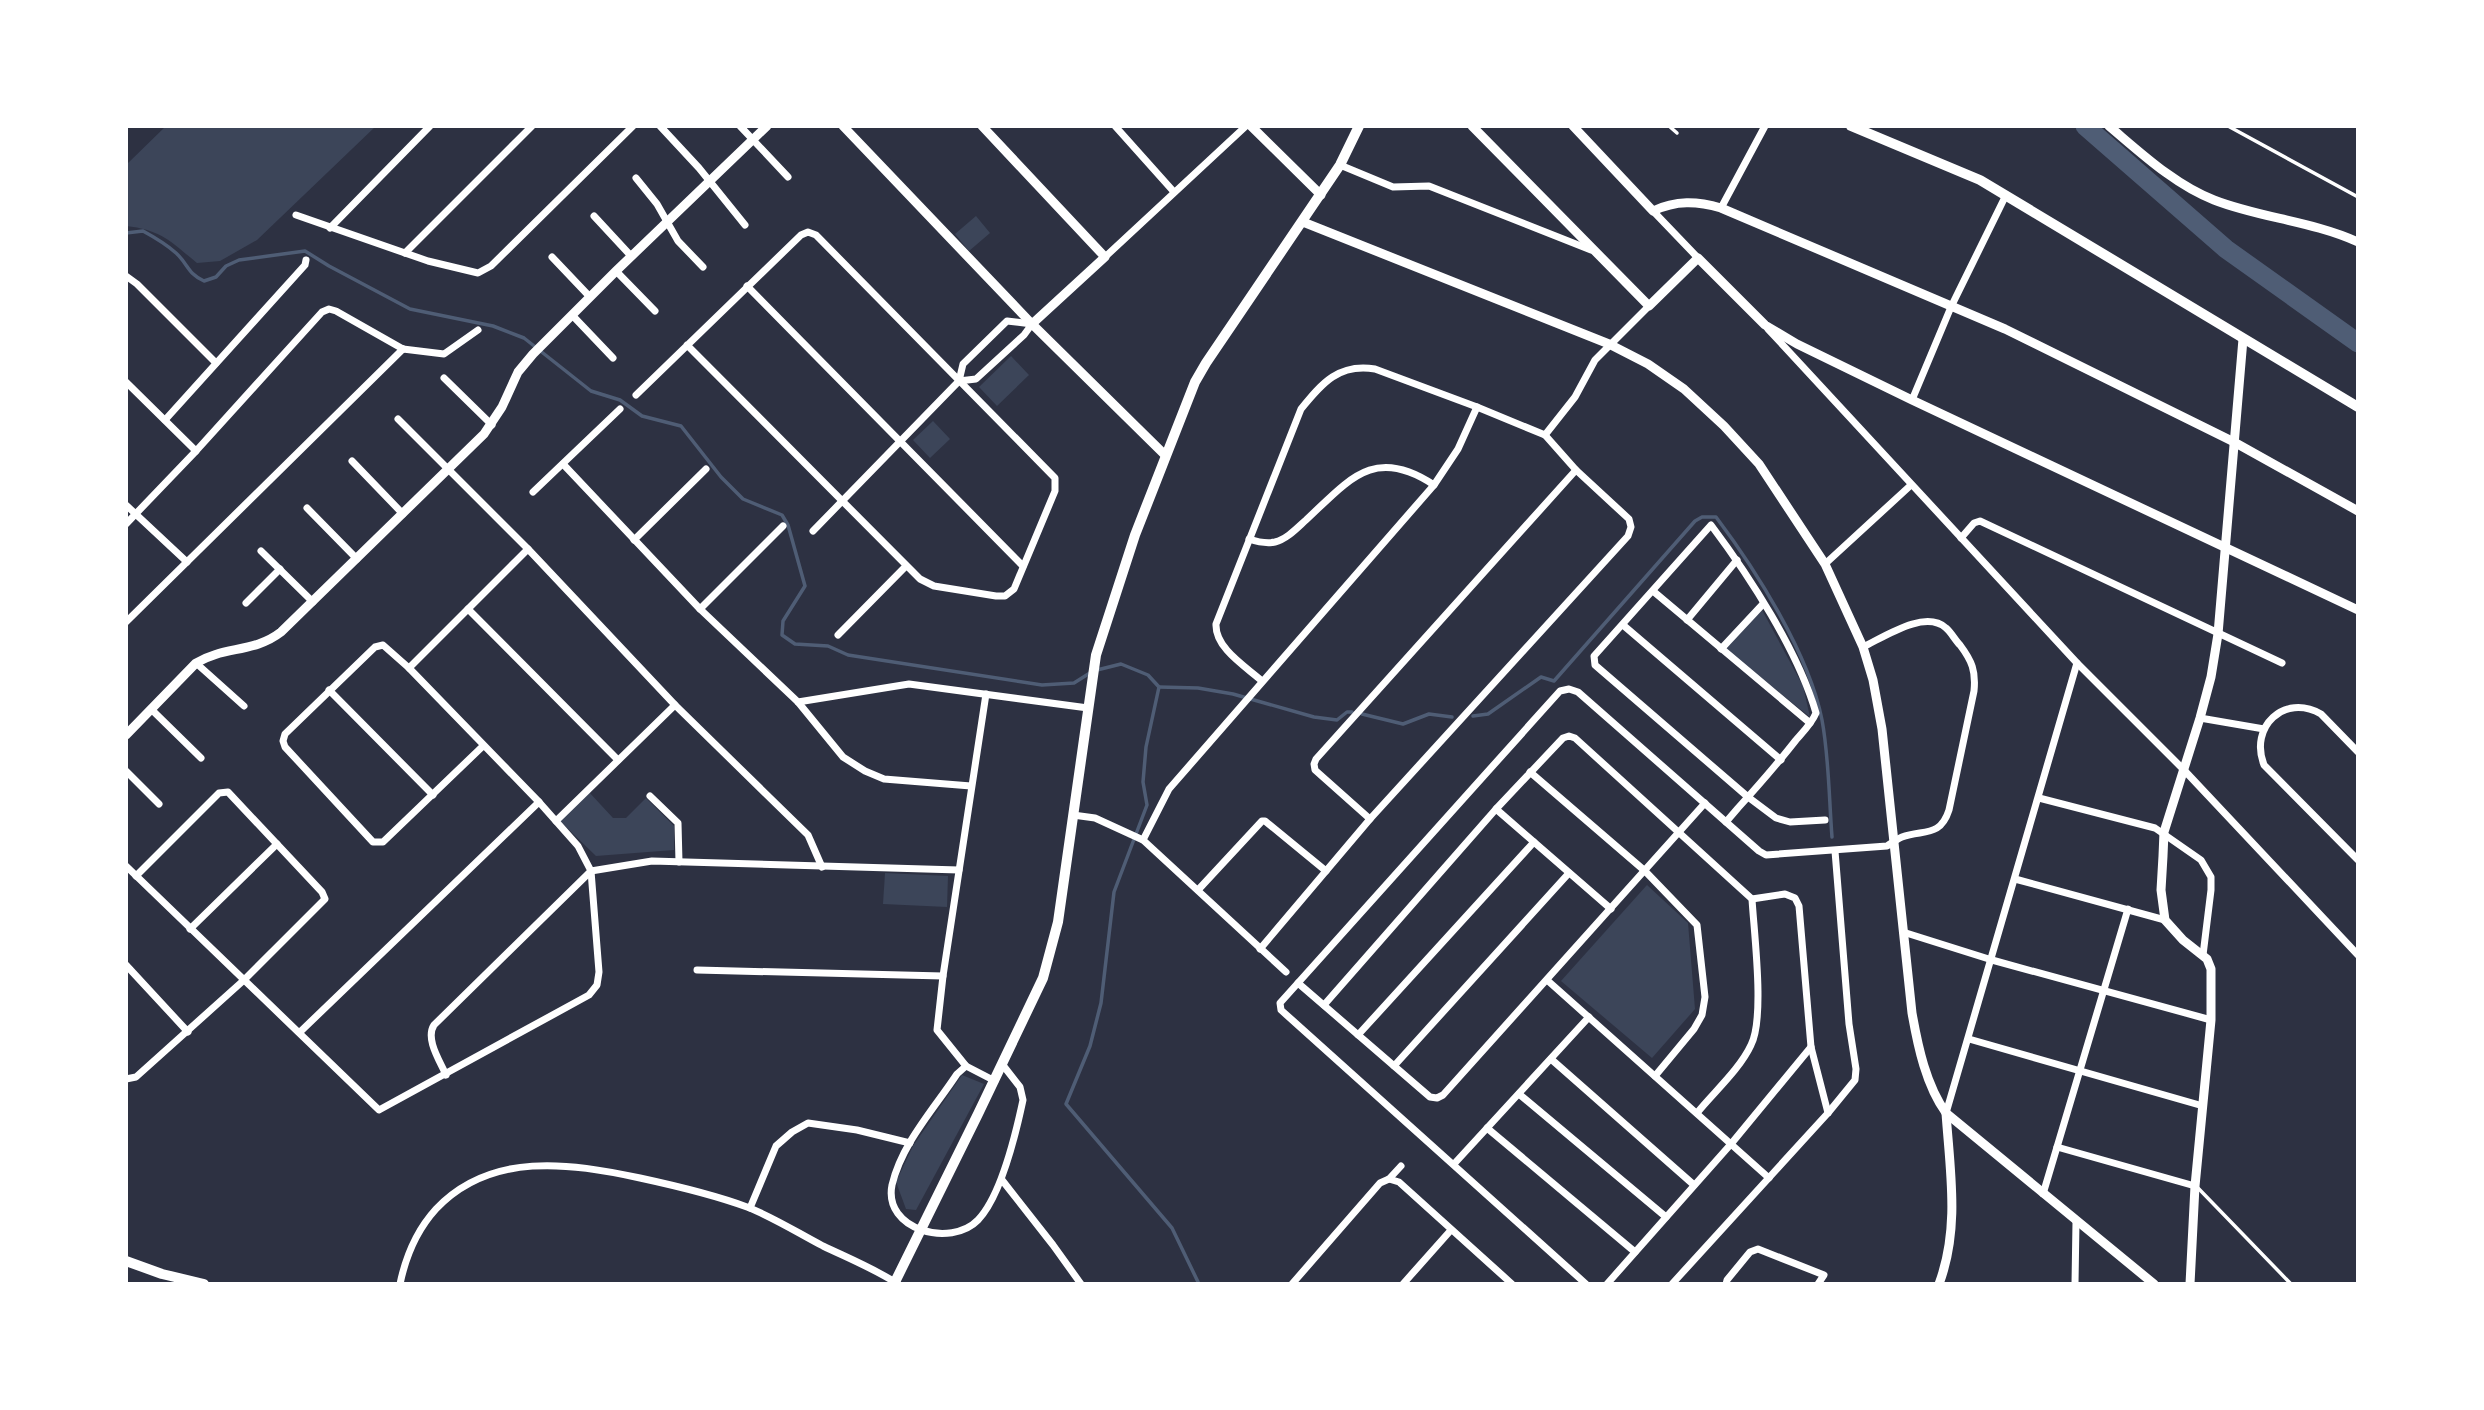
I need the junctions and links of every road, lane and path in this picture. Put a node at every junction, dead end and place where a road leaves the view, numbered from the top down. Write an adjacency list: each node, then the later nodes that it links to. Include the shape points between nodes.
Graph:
1 (430, 126): 36 (street)
2 (532, 126): 39 (street)
3 (633, 126): 39 (street, via 485,271)
4 (660, 126): 24 (street)
5 (740, 126): 20 (street)
6 (767, 126): 20 (street)
7 (843, 126): 54 (street)
8 (982, 126): 42 (street)
9 (1115, 126): 25 (street)
10 (1248, 126): 25 (street); 26 (street)
11 (1359, 126): 21 (main road)
12 (1472, 126): 38 (street)
13 (1573, 126): 30 (street)
14 (1669, 126): 19 (lane)
15 (1765, 126): 29 (street)
16 (1851, 126): 27 (main road, via 1954,168)
17 (2109, 126): 37 (street, via 2206,196)
18 (2228, 126): 28 (lane)
19 (1677, 133)
20 (753, 139): 22 (street); 24 (street)
21 (1340, 165): 26 (main road); 38 (street, via 1393,187 1429,186)
22 (788, 177)
23 (636, 178): 33 (street)
24 (710, 181): 33 (street); 35 (street)
25 (1174, 192): 42 (street)
26 (1321, 195): 34 (main road)
27 (2006, 195): 51 (street); 57 (main road)
28 (2358, 198)
29 (1721, 208): 30 (street, via 1676,202); 51 (street)
30 (1653, 211): 43 (street)
31 (296, 215): 36 (street)
32 (594, 216): 40 (street)
33 (667, 221): 40 (street); 45 (street, via 678,241)
34 (1303, 222): 58 (street); 78 (main road, via 1206,362)
35 (745, 225)
36 (330, 228): 39 (street)
37 (2358, 242)
38 (1591, 250): 50 (street)
39 (405, 253)
40 (631, 256): 46 (street)
41 (552, 257): 49 (street)
42 (1105, 257): 54 (street)
43 (1698, 258): 50 (street); 55 (street)
44 (306, 260): 62 (street)
45 (703, 267)
46 (616, 271): 49 (street); 52 (street)
47 (126, 276): 62 (street)
48 (747, 286): 59 (street); 64 (street, via 801,235 816,235); 76 (street)
49 (590, 298): 53 (street)
50 (1649, 306): 58 (street)
51 (1951, 307): 67 (street); 75 (street)
52 (655, 311)
53 (572, 315): 61 (street); 73 (street, via 518,372)
54 (1032, 324): 64 (street, via 976,379); 64 (street, via 1007,321 962,364); 78 (street)
55 (1765, 325): 67 (street); 85 (street)
56 (478, 330): 60 (street, via 444,354)
57 (2243, 339): 69 (main road); 75 (street)
58 (1609, 344): 74 (street); 105 (street, via 1684,388 1724,426 1759,464)
59 (687, 345): 66 (street); 87 (street)
60 (403, 349): 77 (street, via 336,311 322,312); 104 (street)
61 (613, 358)
62 (216, 363): 72 (street)
63 (444, 378): 73 (street)
64 (959, 381): 76 (street); 107 (street, via 1055,478 1055,491)
65 (126, 382): 72 (street)
66 (636, 395)
67 (1912, 400): 99 (street)
68 (1478, 407): 74 (street); 84 (street); 98 (street, via 1375,369 1340,372 1322,383 1301,409)
69 (2358, 407)
70 (620, 409): 80 (street)
71 (398, 419): 82 (street)
72 (165, 420): 77 (street)
73 (492, 425): 82 (street)
74 (1545, 435): 83 (street)
75 (2234, 442): 90 (street); 99 (street)
76 (901, 443): 87 (street); 107 (street)
77 (196, 451): 91 (street)
78 (1166, 455): 133 (main road, via 1096,655)
79 (352, 461): 92 (street)
80 (563, 464): 86 (street); 97 (street)
81 (706, 469): 97 (street)
82 (448, 470): 92 (street); 100 (street)
83 (1576, 470): 157 (street, via 1629,519 1628,536); 157 (street, via 1316,759 1315,770)
84 (1434, 485): 98 (street, via 1408,470 1390,466 1369,469 1349,480 1278,542); 127 (street)
85 (1911, 485): 96 (street); 105 (street)
86 (533, 492)
87 (843, 501): 95 (street); 106 (street)
88 (126, 505): 91 (street)
89 (307, 508): 102 (street)
90 (2358, 511)
91 (135, 513): 93 (street); 104 (street)
92 (402, 514): 102 (street)
93 (126, 524)
94 (783, 526): 114 (street)
95 (813, 531)
96 (1961, 538): 119 (street, via 1980,522); 124 (street)
97 (634, 540): 114 (street)
98 (1249, 540): 127 (street, via 1215,635)
99 (2225, 548): 115 (street); 119 (street)
100 (528, 549): 113 (street); 131 (street)
101 (261, 551): 108 (street)
102 (357, 559): 110 (street)
103 (1737, 560): 109 (street, via 1711,525); 112 (street); 116 (street)
104 (187, 562): 117 (street)
105 (1825, 564): 121 (street)
106 (906, 566): 107 (street, via 934,586 996,596 1014,589); 120 (street)
107 (1023, 566)
108 (280, 569): 110 (street); 111 (street)
109 (1653, 591): 116 (street); 118 (street)
110 (313, 602): 123 (street, via 268,642)
111 (246, 603)
112 (1763, 604): 122 (street); 136 (street, via 1802,672 1816,713)
113 (468, 609): 126 (street); 142 (street)
114 (700, 610): 130 (street)
115 (2358, 610)
116 (1687, 620): 122 (street)
117 (126, 622)
118 (1623, 625): 143 (street); 150 (street, via 1594,656 1595,665)
119 (2218, 634): 125 (street); 135 (street)
120 (838, 635)
121 (1863, 647): 164 (street, via 1878,704); 164 (street, via 1916,622 1932,621 1946,627 1975,671 1947,816 1937,829)
122 (1721, 649): 136 (street)
123 (196, 663): 132 (street); 134 (street)
124 (2077, 663): 145 (street); 151 (street)
125 (2282, 663)
126 (409, 668): 128 (street, via 386,646 375,646); 139 (street)
127 (1262, 681): 163 (street, via 1169,789)
128 (329, 690): 148 (street); 148 (street, via 283,741 373,842 383,842)
129 (986, 694): 130 (street, via 909,684); 133 (street); 147 (street)
130 (798, 702): 147 (street, via 844,757 865,771 884,779)
131 (675, 705): 142 (street); 171 (street, via 807,835)
132 (244, 706)
133 (1088, 708): 156 (main road)
134 (152, 710): 138 (street); 141 (street)
135 (2200, 718): 137 (street); 145 (street)
136 (1810, 723): 143 (street)
137 (2264, 729): 140 (street, via 2281,710 2304,708 2321,714); 168 (street, via 2264,765)
138 (126, 735)
139 (483, 746): 148 (street); 152 (street)
140 (2356, 747)
141 (201, 758)
142 (618, 760): 159 (street)
143 (1781, 760): 150 (street)
144 (126, 771): 154 (street)
145 (2184, 771): 161 (street); 188 (street)
146 (1530, 772): 155 (street); 162 (street, via 1563,738 1575,738); 175 (street)
147 (971, 786): 172 (street)
148 (433, 795)
149 (650, 796): 169 (street, via 678,823)
150 (1748, 797): 158 (street, via 1784,821); 160 (street)
151 (2039, 798): 161 (street); 178 (street)
152 (539, 802): 159 (street); 202 (street)
153 (1705, 803): 160 (street); 162 (street); 196 (street, via 1578,692 1560,691)
154 (159, 804)
155 (1496, 809): 165 (street); 198 (street)
156 (1073, 816): 163 (street, via 1096,818); 207 (main road, via 1048,961)
157 (1370, 818): 174 (street)
158 (1825, 820)
159 (556, 821): 173 (street, via 578,846)
160 (1726, 822): 167 (street, via 1766,855)
161 (2164, 832): 183 (street, via 2161,890); 187 (street, via 2201,860 2211,877)
162 (1678, 834): 175 (street); 180 (street)
163 (1141, 839): 179 (street)
164 (1895, 841): 167 (street, via 1887,846); 185 (street)
165 (1534, 842): 176 (street); 203 (street)
166 (277, 844): 177 (street, via 232,794 219,793); 184 (street); 194 (street, via 325,899)
167 (1835, 851): 218 (street, via 1856,1069 1855,1080)
168 (2358, 860)
169 (679, 862): 171 (street); 173 (street, via 652,861)
170 (126, 866): 177 (street)
171 (822, 867): 172 (street)
172 (959, 870): 193 (street)
173 (591, 871): 211 (street, via 433,1025 431,1039); 211 (street, via 597,985 589,995)
174 (1326, 871): 179 (street, via 1262,821); 186 (street)
175 (1645, 871): 181 (street); 212 (street, via 1697,925 1705,997 1699,1022)
176 (1569, 873): 181 (street); 209 (street)
177 (136, 876): 184 (street)
178 (2015, 879): 182 (street); 189 (street)
179 (1198, 890): 186 (street)
180 (1752, 899): 205 (street, via 1785,894 1799,906); 217 (street, via 1758,1007 1755,1036 1745,1055)
181 (1611, 909): 195 (street)
182 (2128, 909): 183 (street); 197 (street)
183 (2165, 920): 187 (street)
184 (190, 929): 194 (street)
185 (1903, 932): 189 (street); 219 (street, via 1915,1030 1928,1077)
186 (1260, 949): 192 (street)
187 (2203, 955): 200 (street, via 2211,970)
188 (2358, 955)
189 (1992, 960): 197 (street); 204 (street)
190 (126, 965): 201 (street)
191 (697, 970): 193 (street)
192 (1286, 972)
193 (943, 976): 208 (street, via 937,1030)
194 (244, 980): 201 (street); 202 (street)
195 (1547, 980): 199 (street); 209 (street, via 1443,1095 1430,1097)
196 (1298, 982): 198 (street); 224 (street, via 1279,1007)
197 (2104, 989): 200 (street); 210 (street)
198 (1324, 1005): 203 (street)
199 (1589, 1017): 206 (street); 212 (street)
200 (2211, 1020): 216 (street)
201 (188, 1032): 213 (street, via 136,1077)
202 (300, 1032): 211 (street, via 379,1110)
203 (1358, 1035): 209 (street)
204 (1969, 1039): 210 (street); 219 (street)
205 (1811, 1047): 218 (street); 222 (street)
206 (1551, 1059): 215 (street); 229 (street)
207 (1002, 1064): 214 (main road); 228 (street, via 1020,1087 1023,1100)
208 (966, 1066): 214 (street); 221 (street)
209 (1394, 1066)
210 (2079, 1070): 216 (street); 223 (street)
211 (446, 1075)
212 (1655, 1076): 217 (street)
213 (127, 1079)
214 (995, 1081): 236 (main road)
215 (1519, 1094): 220 (street); 233 (street)
216 (2203, 1106): 230 (street)
217 (1696, 1113): 222 (street)
218 (1828, 1113): 226 (street)
219 (1946, 1114): 231 (street); 251 (street, via 1953,1219 1948,1259)
220 (1487, 1128): 224 (street); 237 (street)
221 (910, 1143): 232 (street, via 808,1123 776,1146); 236 (street, via 891,1188 895,1208)
222 (1731, 1144): 226 (street); 229 (street)
223 (2057, 1147): 230 (street); 231 (street)
224 (1454, 1164): 246 (street)
225 (1401, 1166): 227 (street)
226 (1769, 1178): 248 (street)
227 (1389, 1179): 235 (street, via 1399,1182); 243 (street)
228 (1002, 1180): 236 (street, via 978,1220 965,1229 938,1234); 242 (street)
229 (1694, 1185): 233 (street)
230 (2195, 1186): 254 (street); 255 (lane)
231 (2043, 1194): 234 (street)
232 (750, 1208): 239 (street); 241 (street, via 687,1188 600,1170 551,1165 511,1168 473,1181 443,1202 416,1235)
233 (1666, 1217): 237 (street)
234 (2076, 1222): 252 (street); 253 (street)
235 (1451, 1230): 244 (street); 245 (street)
236 (921, 1231): 239 (main road)
237 (1636, 1252): 247 (street)
238 (126, 1261): 240 (main road)
239 (896, 1283)
240 (204, 1284)
241 (400, 1284)
242 (1081, 1284)
243 (1292, 1284)
244 (1403, 1284)
245 (1511, 1284)
246 (1586, 1284)
247 (1607, 1284)
248 (1672, 1284)
249 (1726, 1284): 250 (street, via 1751,1252 1759,1249 1824,1275)
250 (1818, 1284)
251 (1939, 1284)
252 (2075, 1284)
253 (2154, 1284)
254 (2190, 1284)
255 (2291, 1284)

